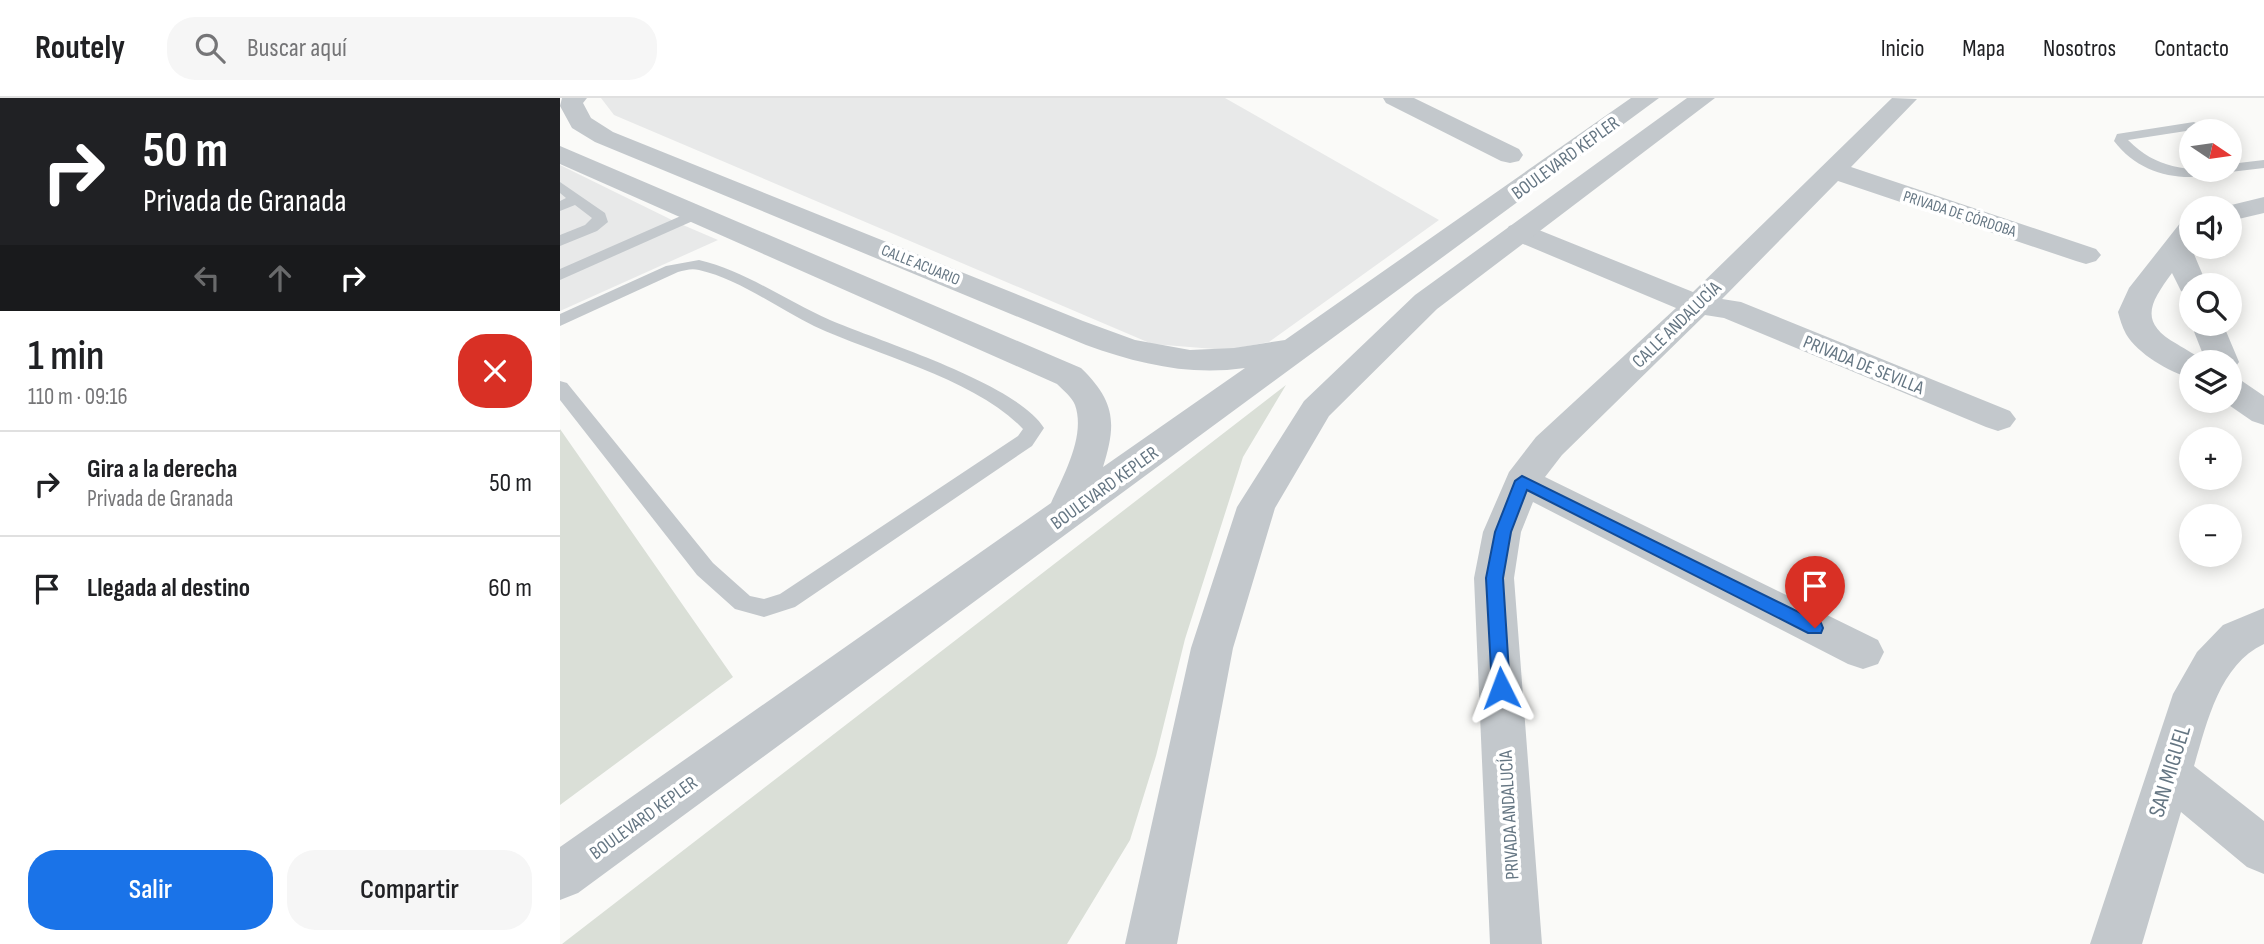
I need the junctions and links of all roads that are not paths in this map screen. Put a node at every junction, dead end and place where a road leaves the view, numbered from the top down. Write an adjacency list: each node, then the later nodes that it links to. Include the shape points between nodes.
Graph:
1 (575, 98): 23 (street, CALLE ACUARIO, via 571,103 581,123 604,137)
2 (1395, 98): 8 (street, via 1440,110)
3 (1647, 98): 19 (street, BOULEVARD KEPLER)
4 (1703, 98): 20 (street, BOULEVARD KEPLER)
5 (1905, 99): 11 (street)
6 (2179, 129): 12 (lane, via 2129,135 2121,141 2162,171)
7 (560, 154): 18 (street)
8 (1510, 155)
9 (2264, 164): 10 (lane)
10 (2242, 167)
11 (1833, 170): 24 (street, PRIVADA DE CÓRDOBA); 27 (street, CALLE ANDALUCÍA)
12 (2179, 173)
13 (560, 186): 14 (lane)
14 (577, 199): 16 (lane); 21 (lane, via 600,216 600,222)
15 (2264, 205): 17 (street)
16 (560, 206)
17 (2242, 210)
18 (699, 214): 25 (street); 26 (lane)
19 (1465, 228): 20 (street, PRIVADA DE SEVILLA); 29 (street, BOULEVARD KEPLER)
20 (1522, 231): 27 (street, PRIVADA DE SEVILLA); 42 (street, BOULEVARD KEPLER, via 1426,302 1317,409 1256,507 1212,648)
21 (560, 241)
22 (2179, 244): 30 (street, via 2140,295 2134,312 2140,331)
23 (878, 247): 25 (street); 29 (street, CALLE ACUARIO, via 1083,332 1151,355 1205,361)
24 (2086, 255)
25 (839, 274): 36 (street, via 1069,376 1094,411 1088,452)
26 (560, 275)
27 (1713, 302): 34 (street, PRIVADA DE SEVILLA); 35 (street, CALLE ANDALUCÍA, via 1549,446)
28 (560, 321): 31 (lane, via 683,265 702,266 738,278 825,324 990,396 1027,416 1034,428 1024,441 787,601 764,608 743,603 705,569)
29 (1298, 348): 36 (street, BOULEVARD KEPLER)
30 (2179, 360)
31 (560, 387)
32 (2242, 393): 33 (street)
33 (2264, 413)
34 (1998, 419)
35 (1522, 481): 38 (street); 43 (street, PRIVADA ANDALUCÍA, via 1503,532 1494,578)
36 (1066, 514): 41 (street, BOULEVARD KEPLER)
37 (2264, 625): 39 (street, SAN MIGUEL, via 2238,637 2212,665 2189,707)
38 (1863, 652)
39 (2169, 774): 40 (street); 44 (street, SAN MIGUEL)
40 (2264, 851)
41 (560, 876)
42 (1151, 944)
43 (1516, 944)
44 (2116, 944)

